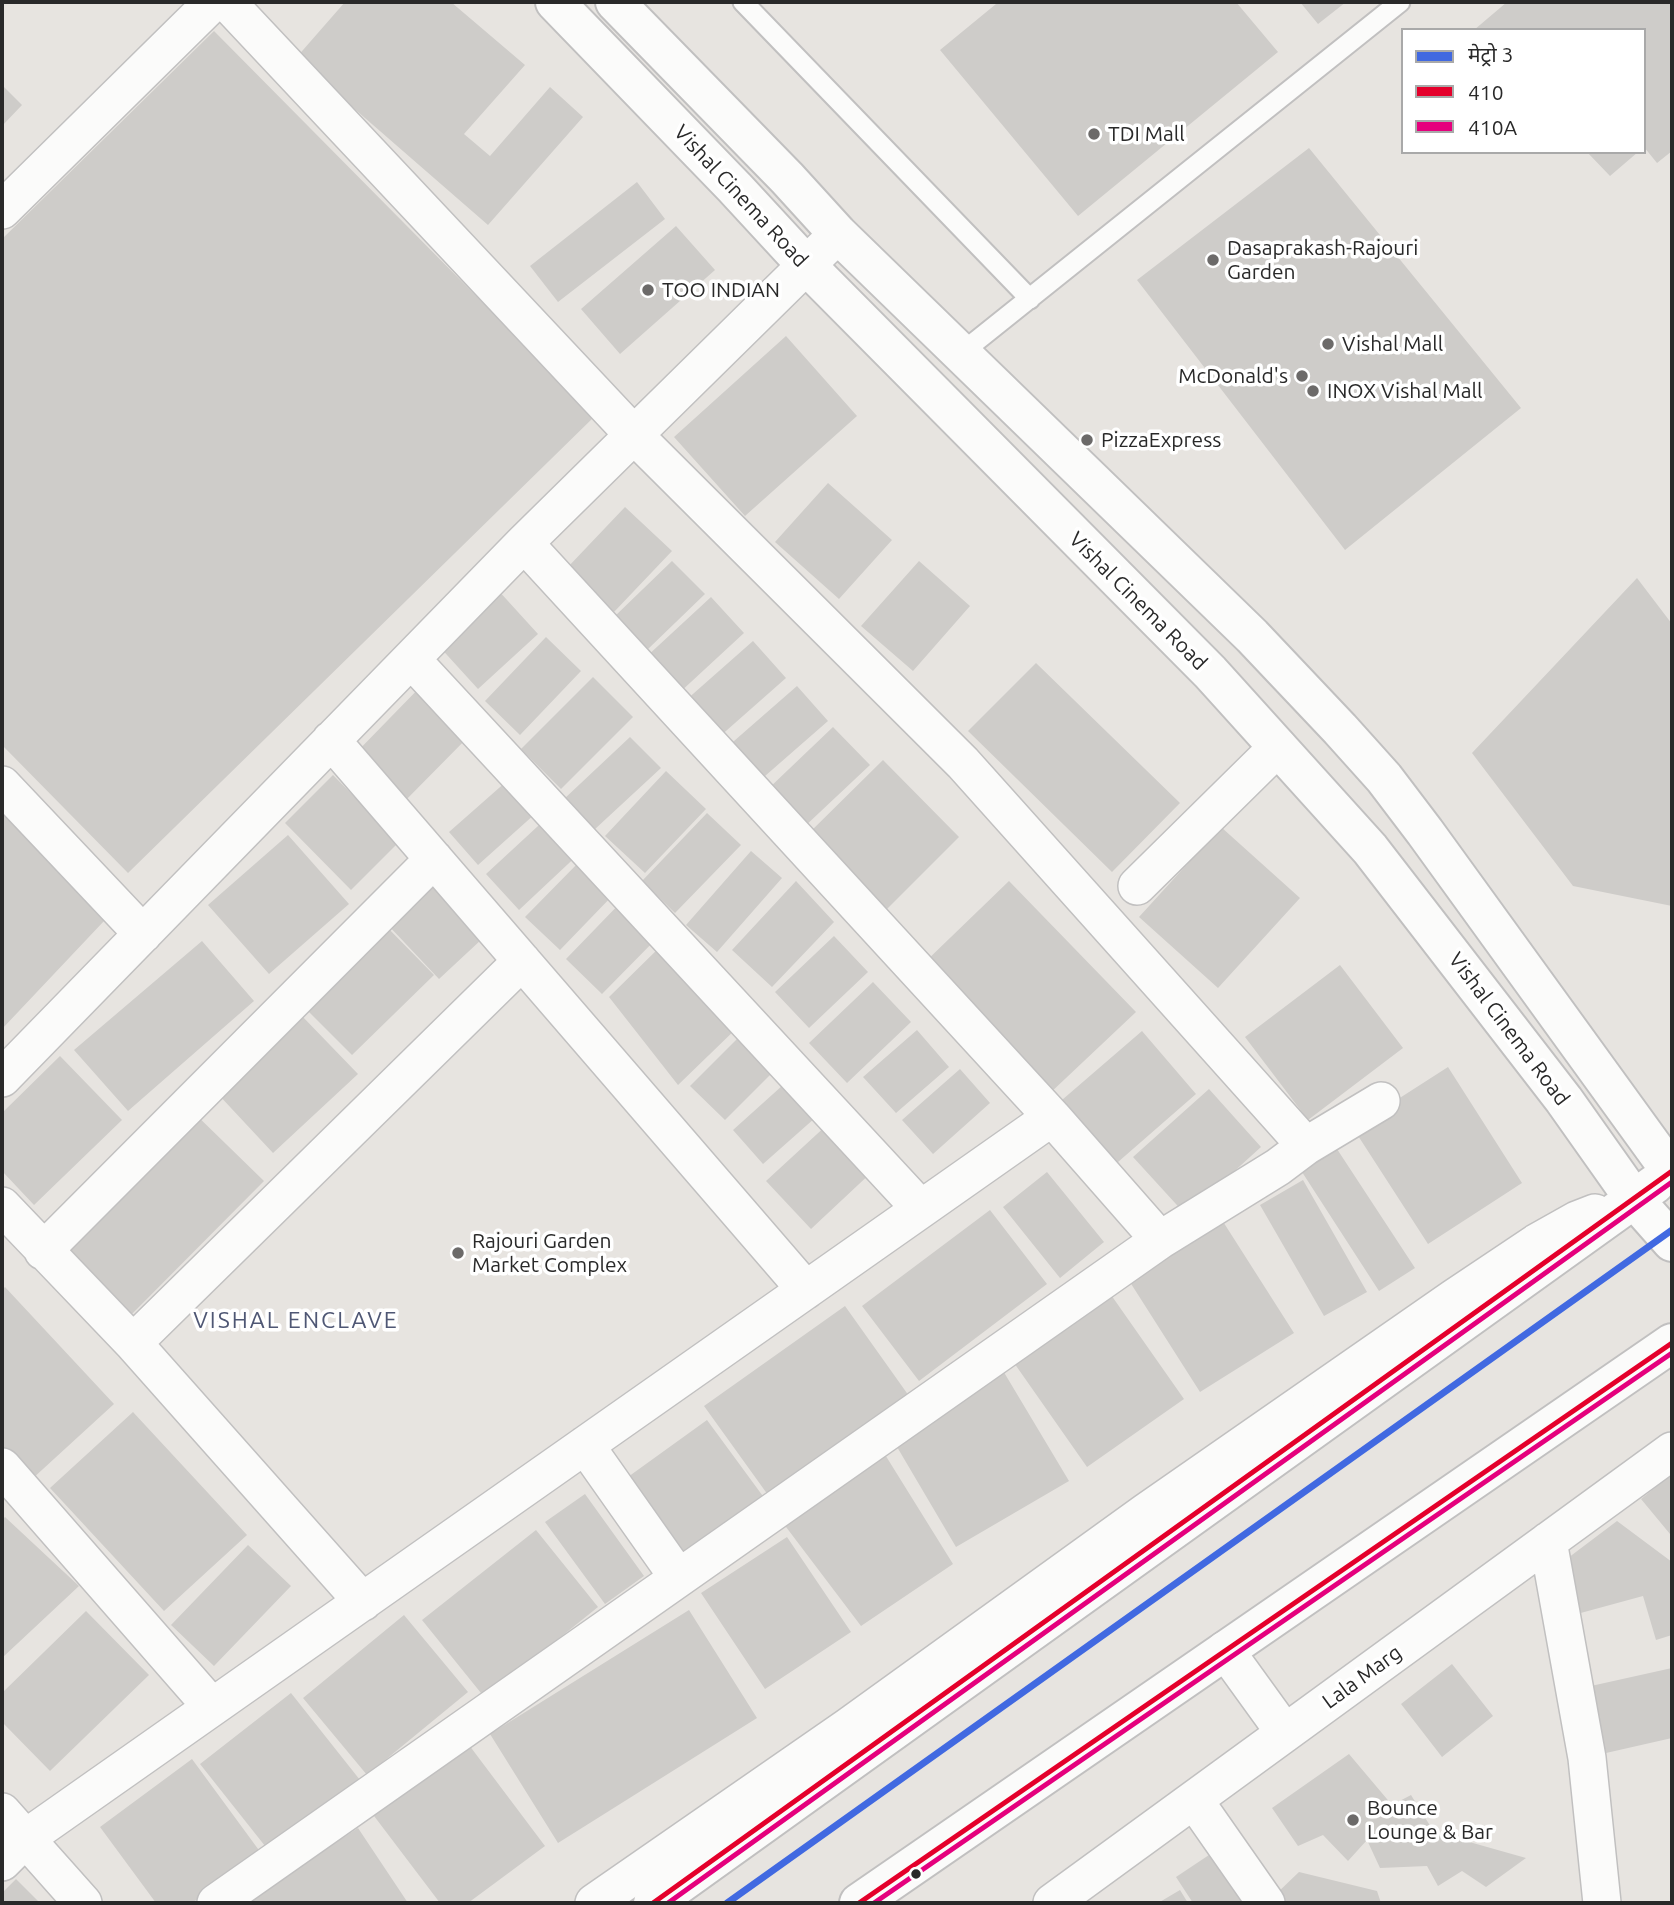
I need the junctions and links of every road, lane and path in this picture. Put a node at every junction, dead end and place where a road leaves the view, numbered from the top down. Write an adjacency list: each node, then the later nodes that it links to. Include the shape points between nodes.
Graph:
1 (213, 2): 7 (street)
2 (227, 2): 12 (street)
3 (555, 2): 9 (street, Vishal Cinema Road)
4 (615, 2): 8 (street, Vishal Cinema Road)
5 (743, 2): 10 (lane)
6 (1400, 2): 10 (lane)
7 (2, 210)
8 (838, 234): 9 (street); 11 (street, Vishal Cinema Road)
9 (807, 266): 12 (street); 16 (street, Vishal Cinema Road)
10 (1030, 299): 11 (lane)
11 (960, 354): 14 (street, Vishal Cinema Road)
12 (634, 435): 13 (street); 27 (street, via 963,763)
13 (524, 543): 15 (street); 26 (street)
14 (1251, 636): 16 (street); 28 (street, Vishal Cinema Road, via 1384,778)
15 (411, 659): 17 (street); 31 (street)
16 (1210, 673): 18 (street, Vishal Cinema Road)
17 (331, 740): 20 (street); 22 (street)
18 (1278, 747): 21 (street); 29 (street, Vishal Cinema Road, via 1387,870)
19 (2, 785): 22 (street)
20 (434, 859): 23 (street); 34 (street)
21 (1138, 886)
22 (142, 934): 24 (street)
23 (522, 961): 35 (street); 36 (street)
24 (2, 1078)
25 (1381, 1101): 27 (street)
26 (1052, 1117): 31 (street); 32 (street)
27 (1306, 1146): 32 (street)
28 (1672, 1172): 29 (street)
29 (1634, 1199): 33 (street, Vishal Cinema Road); 52 (street, via 1577,1220 1464,1291); 53 (street)
30 (2, 1206): 34 (street)
31 (921, 1209): 35 (street)
32 (1160, 1240): 42 (street)
33 (1672, 1242)
34 (43, 1251): 36 (street)
35 (806, 1290): 38 (street)
36 (133, 1343): 43 (street)
37 (1672, 1343): 44 (street)
38 (585, 1445): 42 (street); 43 (street)
39 (1672, 1451): 41 (street, Lala Marg)
40 (2, 1467): 45 (street)
41 (1548, 1541): 46 (street, Lala Marg); 57 (street, via 1587,1758)
42 (678, 1577): 51 (street)
43 (363, 1602): 45 (street)
44 (1225, 1650): 46 (street); 54 (street)
45 (212, 1707): 49 (street)
46 (1286, 1733): 47 (street, Lala Marg)
47 (1194, 1800): 55 (street, Lala Marg); 56 (street)
48 (2, 1812): 49 (street)
49 (14, 1850): 50 (street)
50 (83, 1903)
51 (216, 1903)
52 (594, 1903)
53 (653, 1903)
54 (859, 1903)
55 (1052, 1903)
56 (1266, 1903)
57 (1602, 1903)

